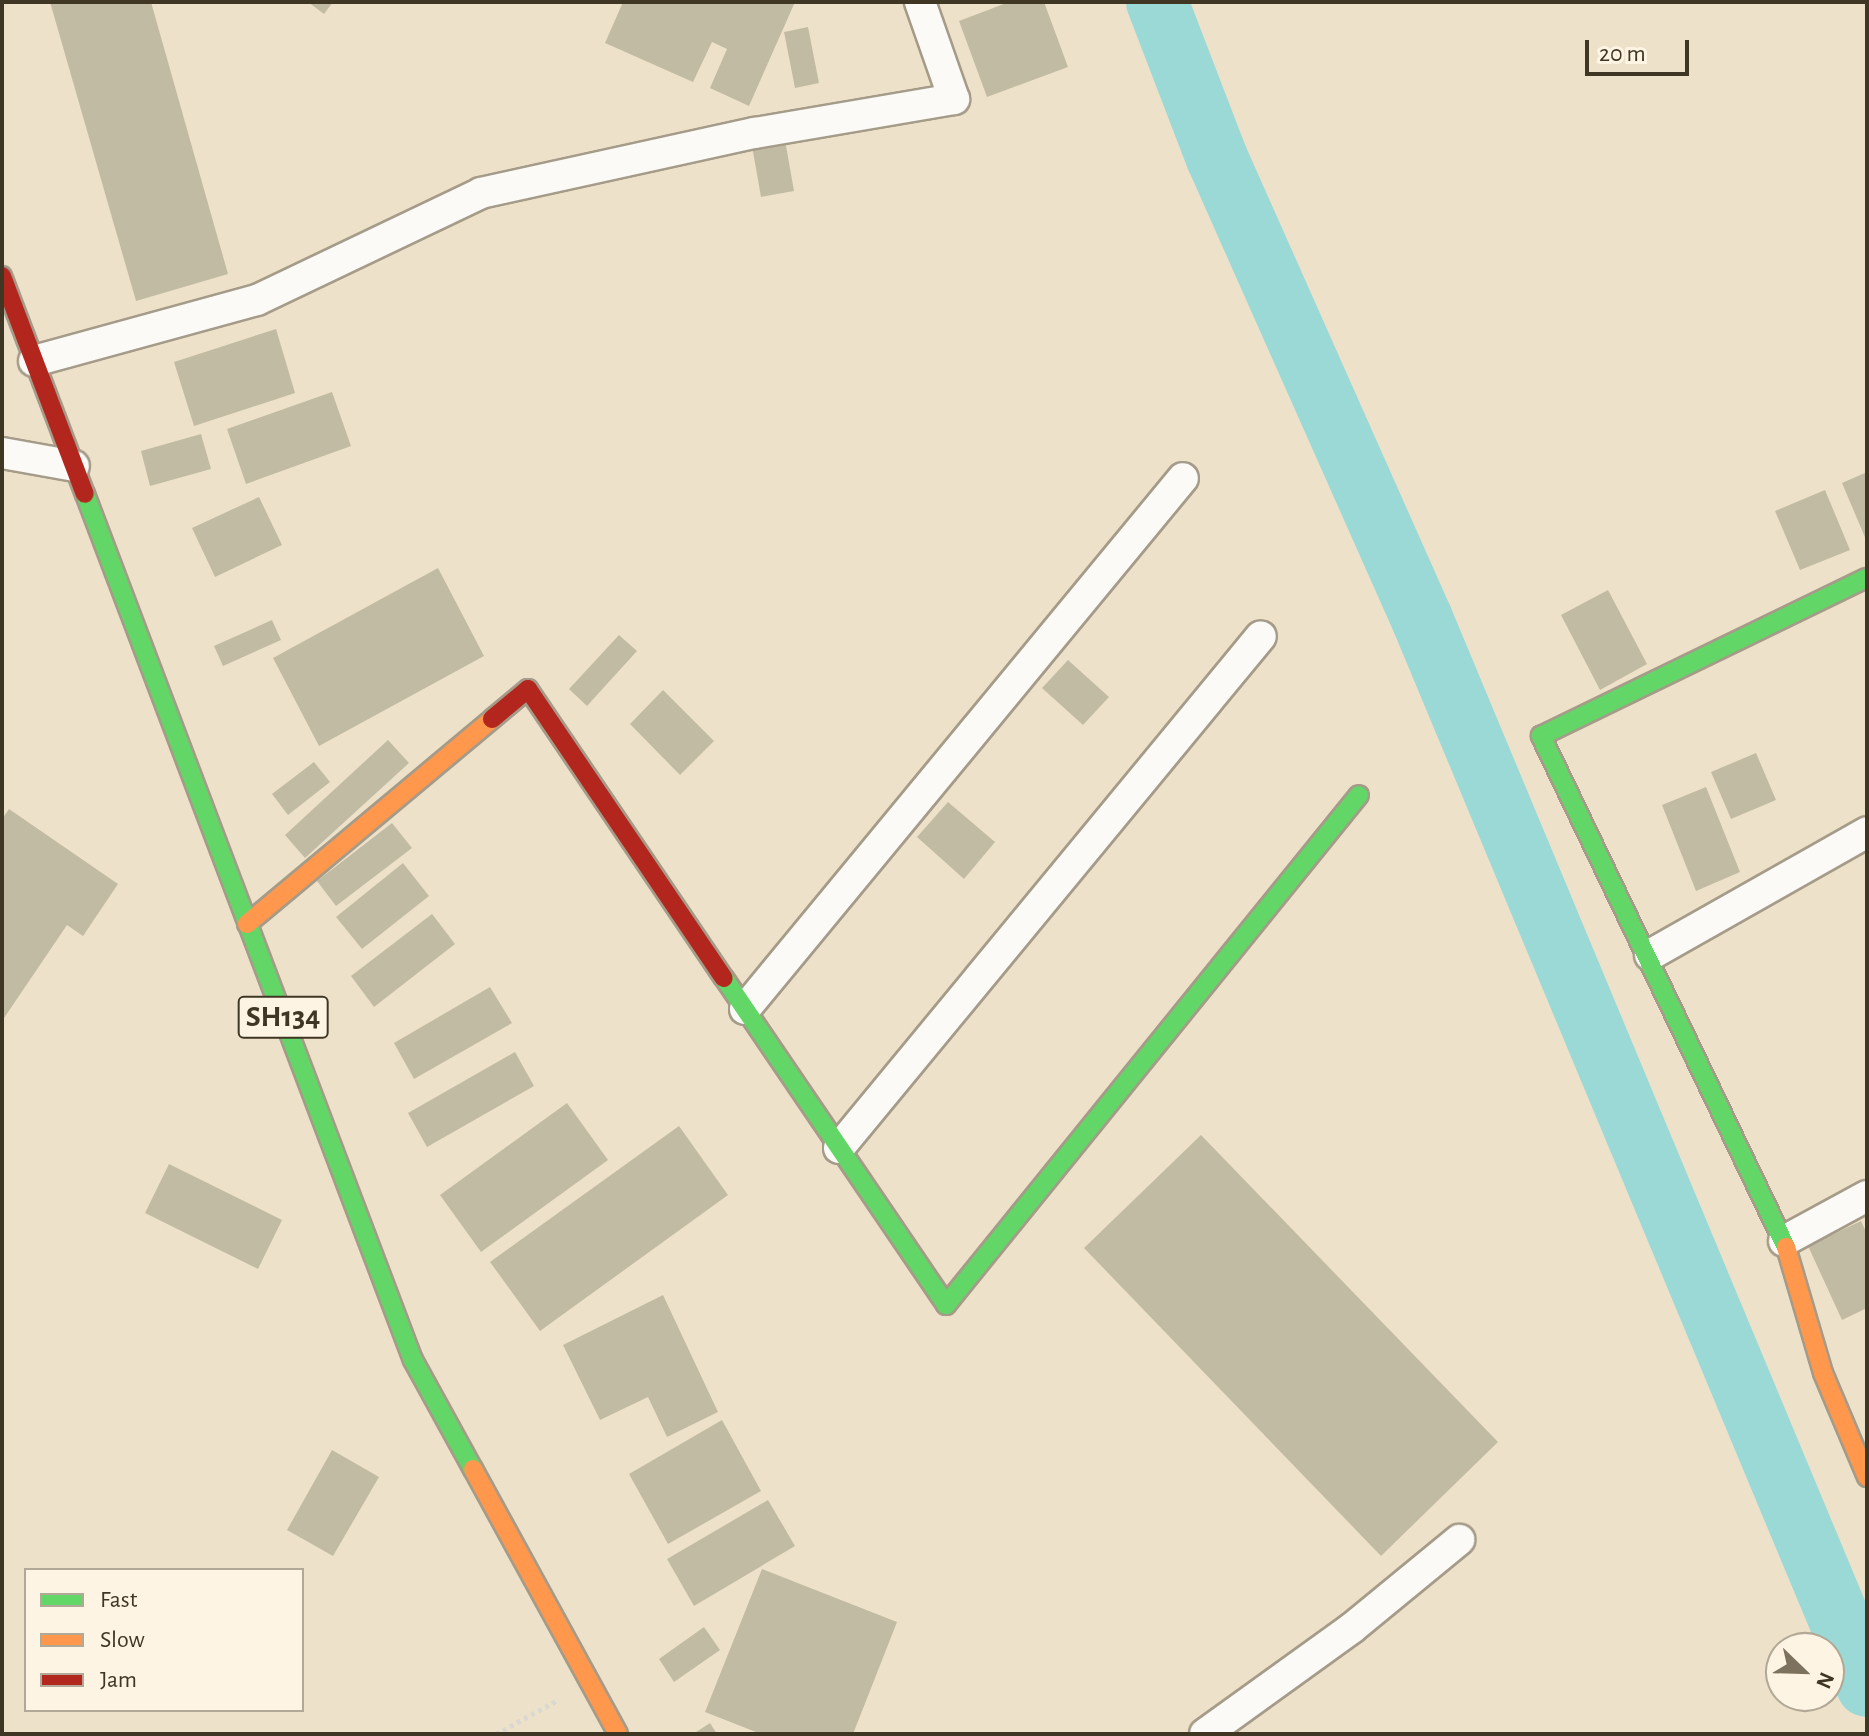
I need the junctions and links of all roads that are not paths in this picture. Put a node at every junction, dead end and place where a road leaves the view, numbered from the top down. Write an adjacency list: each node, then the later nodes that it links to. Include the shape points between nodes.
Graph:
1 (920, 2): 3 (street, via 954,99 755,133 481,193 257,300)
2 (2, 276): 3 (street, SH134)
3 (34, 361): 5 (street, SH134)
4 (2, 453): 5 (street)
5 (74, 466): 11 (street, SH134)
6 (1183, 478): 13 (street)
7 (1867, 578): 12 (street, via 1541,736)
8 (1261, 636): 14 (street)
9 (1359, 795): 14 (street, via 946,1305)
10 (1867, 832): 12 (street)
11 (247, 924): 13 (street, via 528,689); 19 (street, SH134, via 413,1360)
12 (1650, 955): 16 (street, via 1669,1008)
13 (745, 1009): 14 (street)
14 (839, 1148)
15 (1867, 1196): 16 (street)
16 (1784, 1241): 17 (street, via 1823,1373)
17 (1867, 1477)
18 (1459, 1540): 20 (street, via 1352,1628)
19 (618, 1734)
20 (1205, 1734)

